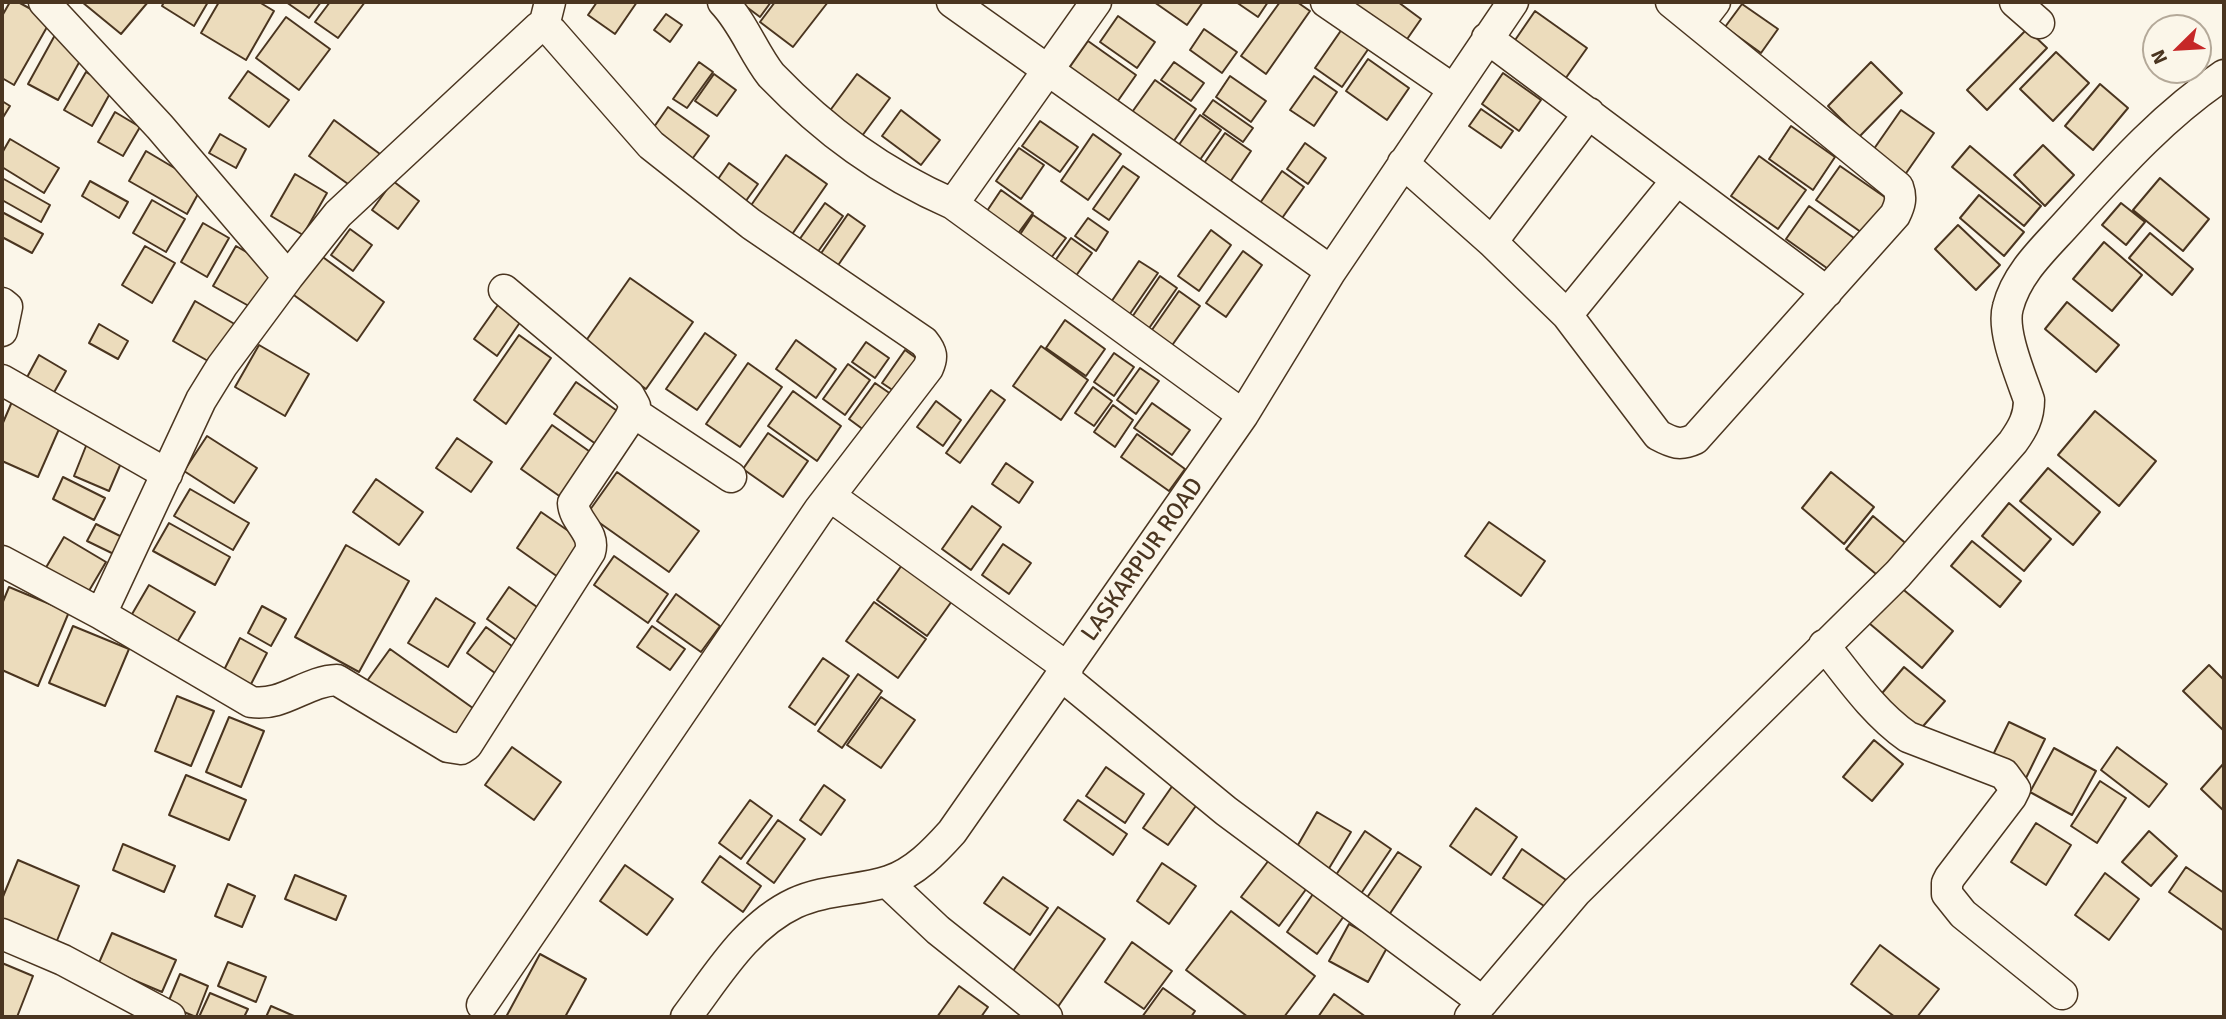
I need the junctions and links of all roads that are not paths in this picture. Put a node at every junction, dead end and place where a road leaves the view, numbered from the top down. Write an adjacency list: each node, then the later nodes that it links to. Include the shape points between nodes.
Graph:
1 (44, 2): 22 (street, via 160,127)
2 (723, 2): 19 (street, via 771,75 820,120 881,168)
3 (952, 2): 13 (street)
4 (1096, 2): 13 (street)
5 (1326, 2): 15 (street)
6 (1513, 2): 12 (street, LASKARPUR ROAD)
7 (1671, 2): 9 (street)
8 (2015, 2): 11 (street)
9 (1706, 13): 24 (street, via 1898,187 1901,196 1895,215)
10 (547, 14): 22 (street, via 338,214); 33 (street, via 651,145 751,224 930,349 928,369)
11 (2039, 23)
12 (1487, 38): 15 (street, LASKARPUR ROAD); 16 (street)
13 (1048, 71): 19 (street); 21 (street)
14 (2224, 75): 36 (street, via 2172,114 2031,263 2007,309 2012,345 2029,400 2022,430 1898,574)
15 (1452, 89): 17 (street, LASKARPUR ROAD)
16 (1589, 113): 18 (street); 20 (street)
17 (1403, 163): 20 (street); 21 (street, LASKARPUR ROAD)
18 (1677, 180): 24 (street); 26 (street)
19 (953, 204): 30 (street)
20 (1492, 242): 26 (street)
21 (1331, 271): 30 (street, LASKARPUR ROAD)
22 (288, 277): 31 (street, via 211,383)
23 (504, 290): 29 (street, via 629,395)
24 (1827, 292): 26 (street, via 1695,439 1683,445 1658,435)
25 (2, 303): 27 (street, via 6,307)
26 (1567, 315)
27 (2, 331)
28 (2, 380): 31 (street)
29 (633, 412): 32 (street); 35 (street, via 573,503 592,541 590,552 461,749 448,747 337,680 274,702 251,702)
30 (1243, 415): 37 (street, LASKARPUR ROAD)
31 (167, 474): 35 (street)
32 (731, 477)
33 (830, 496): 37 (street); 41 (street)
34 (2, 561): 35 (street)
35 (101, 614)
36 (1824, 645): 40 (street, via 1897,730 2004,774 2011,781 2015,789 2011,797 1947,883 1947,894 1963,914); 42 (street, via 1576,892)
37 (1065, 672): 38 (street, LASKARPUR ROAD, via 952,832 934,852); 42 (street, via 1226,811)
38 (887, 882): 44 (street, LASKARPUR ROAD, via 819,895 770,917 739,946); 45 (street, via 938,930)
39 (2, 934): 43 (street, via 63,960)
40 (2062, 994)
41 (482, 1005)
42 (1477, 1010)
43 (170, 1017)
44 (686, 1017)
45 (1047, 1017)

